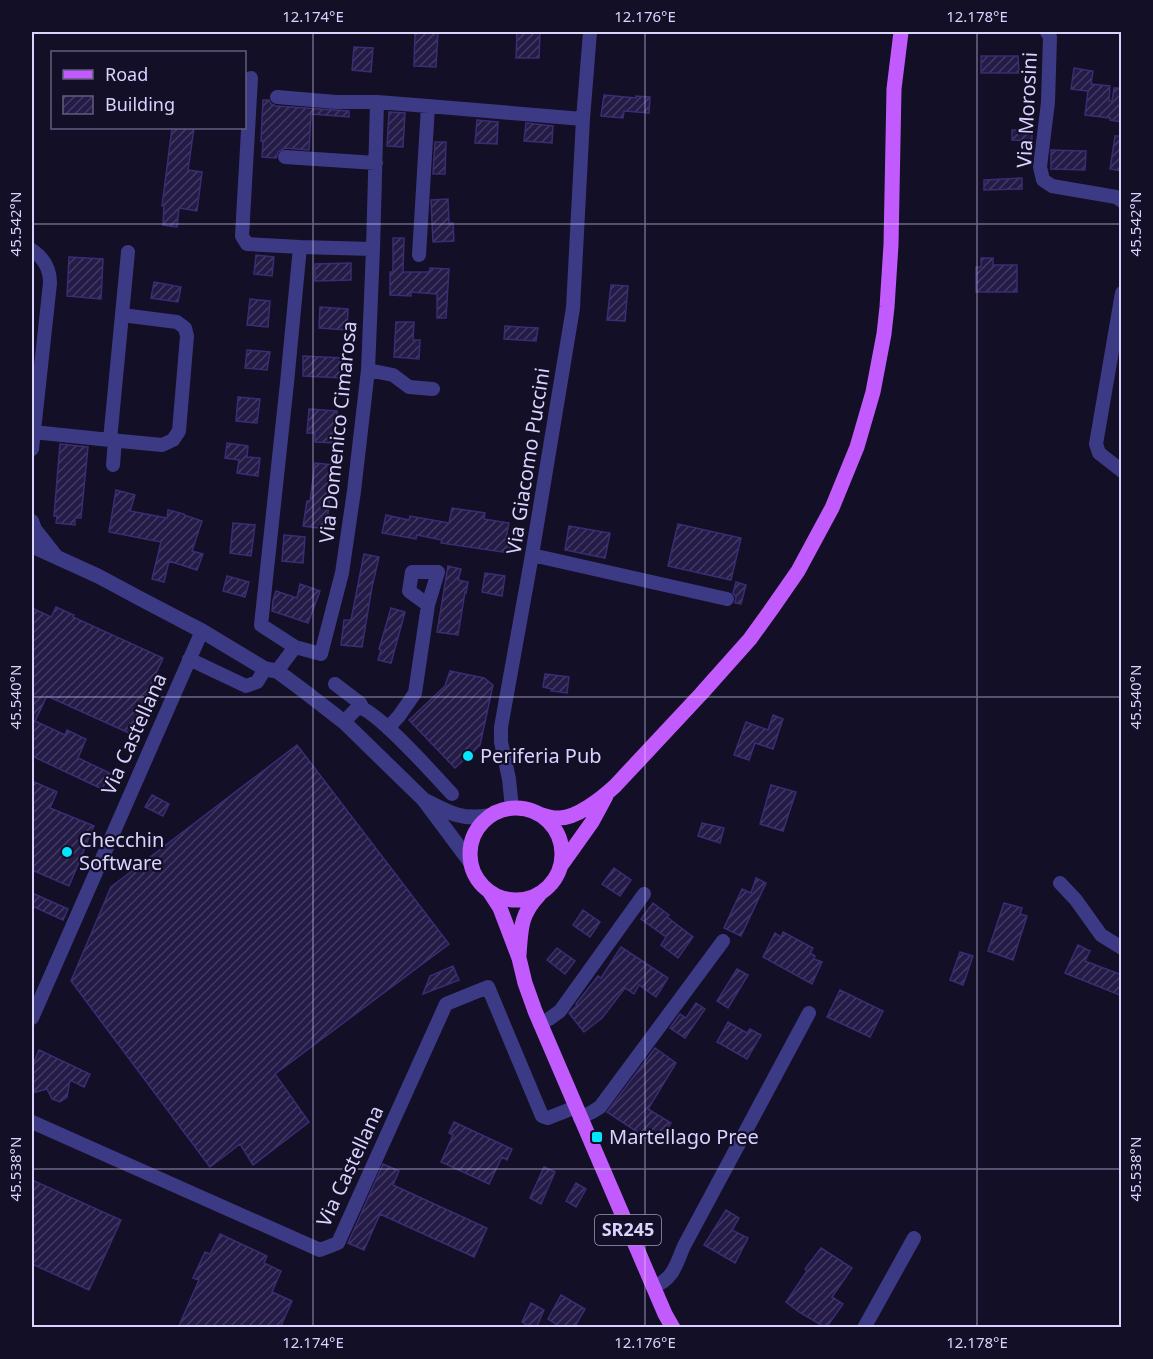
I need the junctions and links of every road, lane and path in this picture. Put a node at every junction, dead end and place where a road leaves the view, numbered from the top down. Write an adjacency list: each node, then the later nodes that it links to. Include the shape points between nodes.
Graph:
1 (591, 32): 8 (street, Via Giacomo Puccini)
2 (901, 32): 42 (main road, via 894,89 884,334 873,392 847,473 803,563 750,639)
3 (1047, 32): 11 (street, Via Morosini, via 1048,102 1040,166 1043,180 1052,186)
4 (251, 78): 12 (street, via 242,236 247,244)
5 (277, 97): 6 (street)
6 (377, 102): 7 (street); 10 (street)
7 (429, 106): 8 (street); 16 (street)
8 (583, 119): 29 (street, Via Giacomo Puccini, via 573,308)
9 (285, 157): 10 (street)
10 (376, 163): 13 (street)
11 (1122, 201)
12 (300, 247): 13 (street); 34 (street, Via Domenico Cimarosa, via 261,625)
13 (373, 249): 19 (street, Via Domenico Cimarosa)
14 (32, 250): 21 (street, via 50,274)
15 (128, 252): 18 (street)
16 (419, 255)
17 (1122, 292): 25 (street, via 1096,444 1099,453)
18 (122, 315): 22 (street); 22 (street, via 177,322 185,328 187,336 179,431 173,440 162,445)
19 (368, 370): 20 (street, via 393,375 409,387); 34 (street, Via Domenico Cimarosa, via 342,573 319,661)
20 (433, 389)
21 (33, 432): 22 (street); 23 (street)
22 (112, 440): 24 (street)
23 (32, 449)
24 (113, 465)
25 (1122, 471)
26 (32, 521): 30 (street)
27 (32, 546): 30 (street)
28 (32, 552): 30 (street)
29 (532, 555): 31 (street); 44 (street, Via Giacomo Puccini, via 501,727)
30 (57, 557): 33 (street)
31 (727, 599)
32 (428, 605): 40 (street, via 415,693)
33 (202, 632): 35 (street, Via Castellana); 36 (street)
34 (295, 647): 36 (street)
35 (189, 659): 36 (street, via 246,686); 57 (street, Via Castellana)
36 (271, 670): 39 (street)
37 (335, 684): 38 (street)
38 (362, 707): 39 (street); 40 (street)
39 (344, 722): 43 (street)
40 (388, 728): 41 (street)
41 (452, 794)
42 (607, 794): 45 (main road, via 570,817); 48 (main road)
43 (424, 800): 46 (street, via 452,815); 47 (street)
44 (512, 808): 45 (main road); 46 (main road)
45 (539, 814): 48 (main road, via 558,837)
46 (488, 816): 47 (main road, via 472,837)
47 (471, 863): 50 (main road, via 478,881)
48 (560, 867): 51 (main road)
49 (1060, 883): 54 (street, via 1101,935)
50 (489, 891): 51 (main road, via 518,899); 55 (main road, SR245, via 500,908)
51 (542, 891): 55 (main road, SR245, via 525,914)
52 (644, 894): 58 (street, via 560,1011)
53 (723, 941): 59 (street, Via Castellana, via 600,1107 592,1112)
54 (1122, 948)
55 (519, 958): 58 (main road, SR245)
56 (809, 1013): 62 (street, via 670,1276)
57 (32, 1018)
58 (540, 1024): 59 (main road, SR245)
59 (578, 1112): 60 (street, Via Castellana, via 542,1116 488,987 446,1004 339,1243 320,1250); 62 (main road, SR245)
60 (32, 1122)
61 (914, 1238): 64 (street)
62 (653, 1287): 63 (main road, SR245)
63 (673, 1328)
64 (864, 1328)

